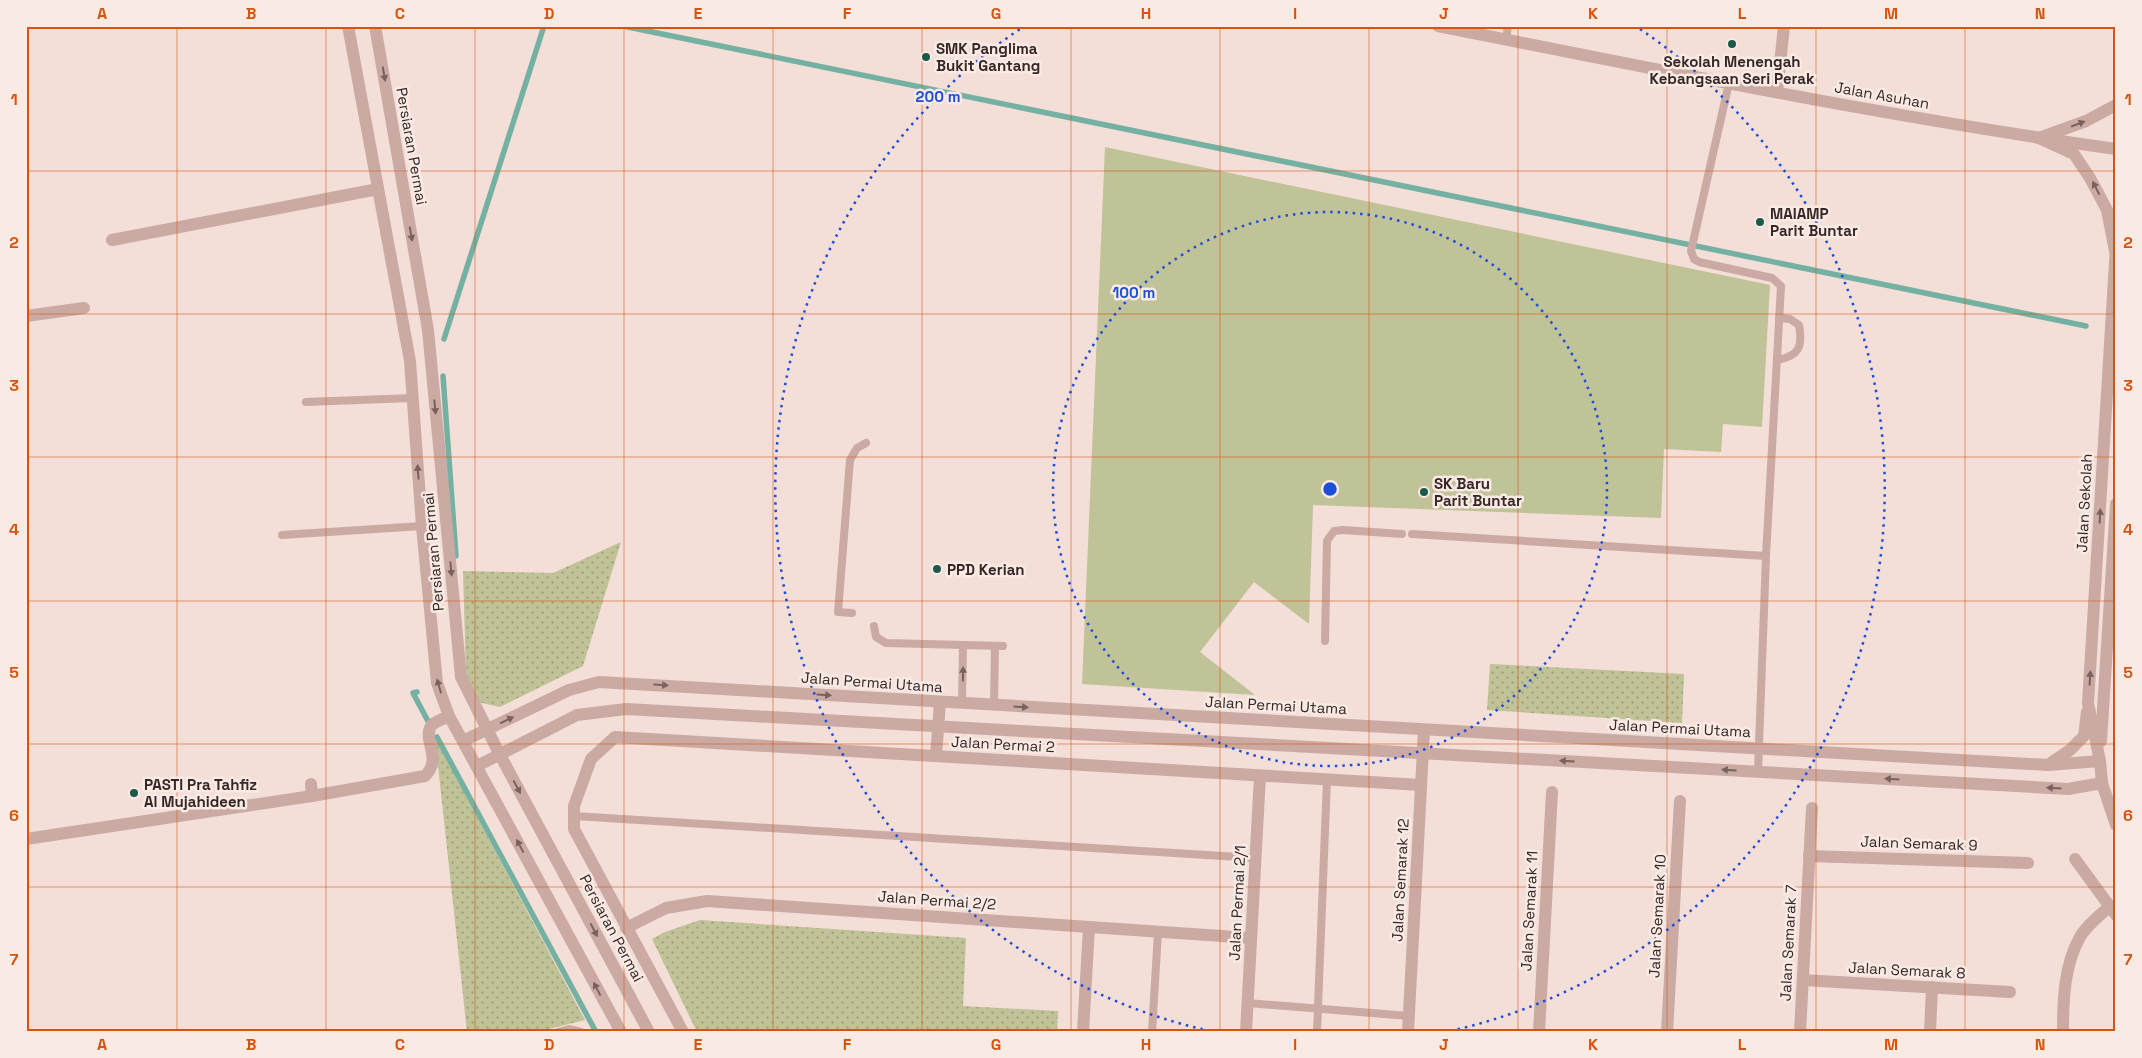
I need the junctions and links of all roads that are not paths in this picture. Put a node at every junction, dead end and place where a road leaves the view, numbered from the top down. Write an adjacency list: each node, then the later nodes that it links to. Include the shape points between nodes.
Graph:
1 (348, 26): 12 (street, Persiaran Permai)
2 (375, 26): 39 (street, Persiaran Permai, one-way to 39, via 428,330 461,677)
3 (1438, 26): 6 (street, Jalan Asuhan)
4 (1508, 26): 6 (lane)
5 (1784, 26): 8 (street)
6 (1506, 40): 7 (street, Jalan Asuhan)
7 (1729, 83): 8 (street, Jalan Asuhan); 18 (lane, via 1691,251 1694,259 1700,262 1772,278 1781,286)
8 (1776, 92): 10 (street, Jalan Asuhan)
9 (2116, 105): 10 (street, one-way to 9, via 2086,121)
10 (2039, 138): 11 (street, Jalan Asuhan); 15 (street, one-way to 10, via 2107,210 2074,154)
11 (2116, 149)
12 (378, 189): 13 (street); 20 (street, Persiaran Permai, via 410,362)
13 (112, 240)
14 (2116, 246): 15 (street, Jalan Sekolah)
15 (2116, 251): 35 (street, Jalan Sekolah, one-way to 15)
16 (84, 308): 17 (street)
17 (26, 316)
18 (1779, 318): 19 (lane); 19 (lane, via 1790,319 1799,325 1802,338 1798,350 1790,358)
19 (1777, 360): 28 (lane)
20 (412, 398): 21 (lane); 24 (street, Persiaran Permai, one-way to 20)
21 (306, 402)
22 (866, 443): 29 (lane, via 857,448 850,460 838,612)
23 (2116, 504): 46 (street, Jalan Sekolah)
24 (422, 526): 27 (lane); 37 (street, Persiaran Permai, one-way to 24, via 437,683)
25 (1402, 534): 31 (lane, via 1343,530 1329,535)
26 (1412, 534): 28 (lane)
27 (282, 535)
28 (1766, 556): 42 (lane)
29 (852, 613)
30 (874, 626): 32 (lane, via 876,637 886,643)
31 (1325, 641)
32 (963, 645): 34 (lane, one-way to 32); 36 (lane, via 999,646)
33 (940, 702): 34 (street, Jalan Permai Utama); 38 (street); 39 (street, Jalan Permai Utama, one-way to 33, via 569,690 599,682)
34 (962, 703): 36 (street, Jalan Permai Utama)
35 (2088, 703): 46 (street, Jalan Sekolah); 47 (street, via 2084,736)
36 (994, 706): 40 (street, Jalan Permai Utama, one-way to 40)
37 (449, 716): 41 (street, Persiaran Permai); 59 (street, via 432,724 429,730 433,761 432,770 425,776 407,781 311,790)
38 (938, 726): 43 (street, via 626,709 577,714); 44 (street); 45 (street)
39 (487, 730): 41 (street, Jalan Permai Utama); 43 (street, Persiaran Permai)
40 (1424, 730): 42 (street, Jalan Permai Utama); 44 (street, Jalan Semarak 12)
41 (463, 741): 48 (street, Persiaran Permai)
42 (1760, 748): 47 (street, Jalan Permai Utama); 49 (lane)
43 (498, 753): 48 (street); 78 (street, Persiaran Permai, one-way to 78)
44 (1423, 753): 49 (street, one-way to 44); 53 (street, Jalan Semarak 12)
45 (936, 756): 50 (street, Jalan Permai 2); 57 (street, Jalan Permai 2, via 615,738 591,760 574,806)
46 (2100, 761): 47 (street, Jalan Permai Utama); 52 (street, Jalan Sekolah)
47 (2048, 765)
48 (477, 766): 77 (street, Persiaran Permai, one-way to 48)
49 (1758, 772): 52 (street, one-way to 49, via 2068,789)
50 (1260, 776): 51 (street, Jalan Permai 2); 61 (street, Jalan Permai 2/1)
51 (1326, 780): 53 (street, Jalan Permai 2); 73 (lane)
52 (2102, 783): 58 (street, Jalan Sekolah)
53 (1421, 785): 74 (street, Jalan Semarak 12)
54 (1552, 792): 85 (street, Jalan Semarak 11)
55 (1680, 801): 86 (street, Jalan Semarak 10)
56 (1812, 808): 60 (street, Jalan Semarak 7)
57 (574, 816): 61 (lane); 66 (street, via 574,829)
58 (2116, 825)
59 (26, 839)
60 (1809, 856): 63 (street, Jalan Semarak 9); 69 (street, Jalan Semarak 7)
61 (1255, 858): 68 (street, Jalan Permai 2/1)
62 (2075, 859): 64 (street)
63 (2028, 863)
64 (2112, 911): 89 (street, via 2080,937 2069,962)
65 (1089, 927): 66 (street, Jalan Permai 2/2, via 707,901 666,908); 67 (street, Jalan Permai 2/2); 80 (street)
66 (626, 928): 79 (street)
67 (1158, 932): 68 (street, Jalan Permai 2/2); 81 (lane)
68 (1251, 938): 72 (street, Jalan Permai 2/1)
69 (1803, 980): 70 (street, Jalan Semarak 8); 87 (street, Jalan Semarak 7)
70 (1932, 988): 71 (street, Jalan Semarak 8); 88 (street)
71 (2010, 992)
72 (1247, 1003): 73 (lane); 82 (street, Jalan Permai 2/1)
73 (1318, 1009): 74 (lane); 83 (lane)
74 (1409, 1016): 84 (street, Jalan Semarak 12)
75 (558, 1032): 76 (lane, via 569,1029)
76 (581, 1032)
77 (621, 1032)
78 (649, 1032)
79 (683, 1032)
80 (1083, 1032)
81 (1152, 1032)
82 (1246, 1032)
83 (1317, 1032)
84 (1408, 1032)
85 (1539, 1032)
86 (1667, 1032)
87 (1800, 1032)
88 (1930, 1032)
89 (2063, 1032)

